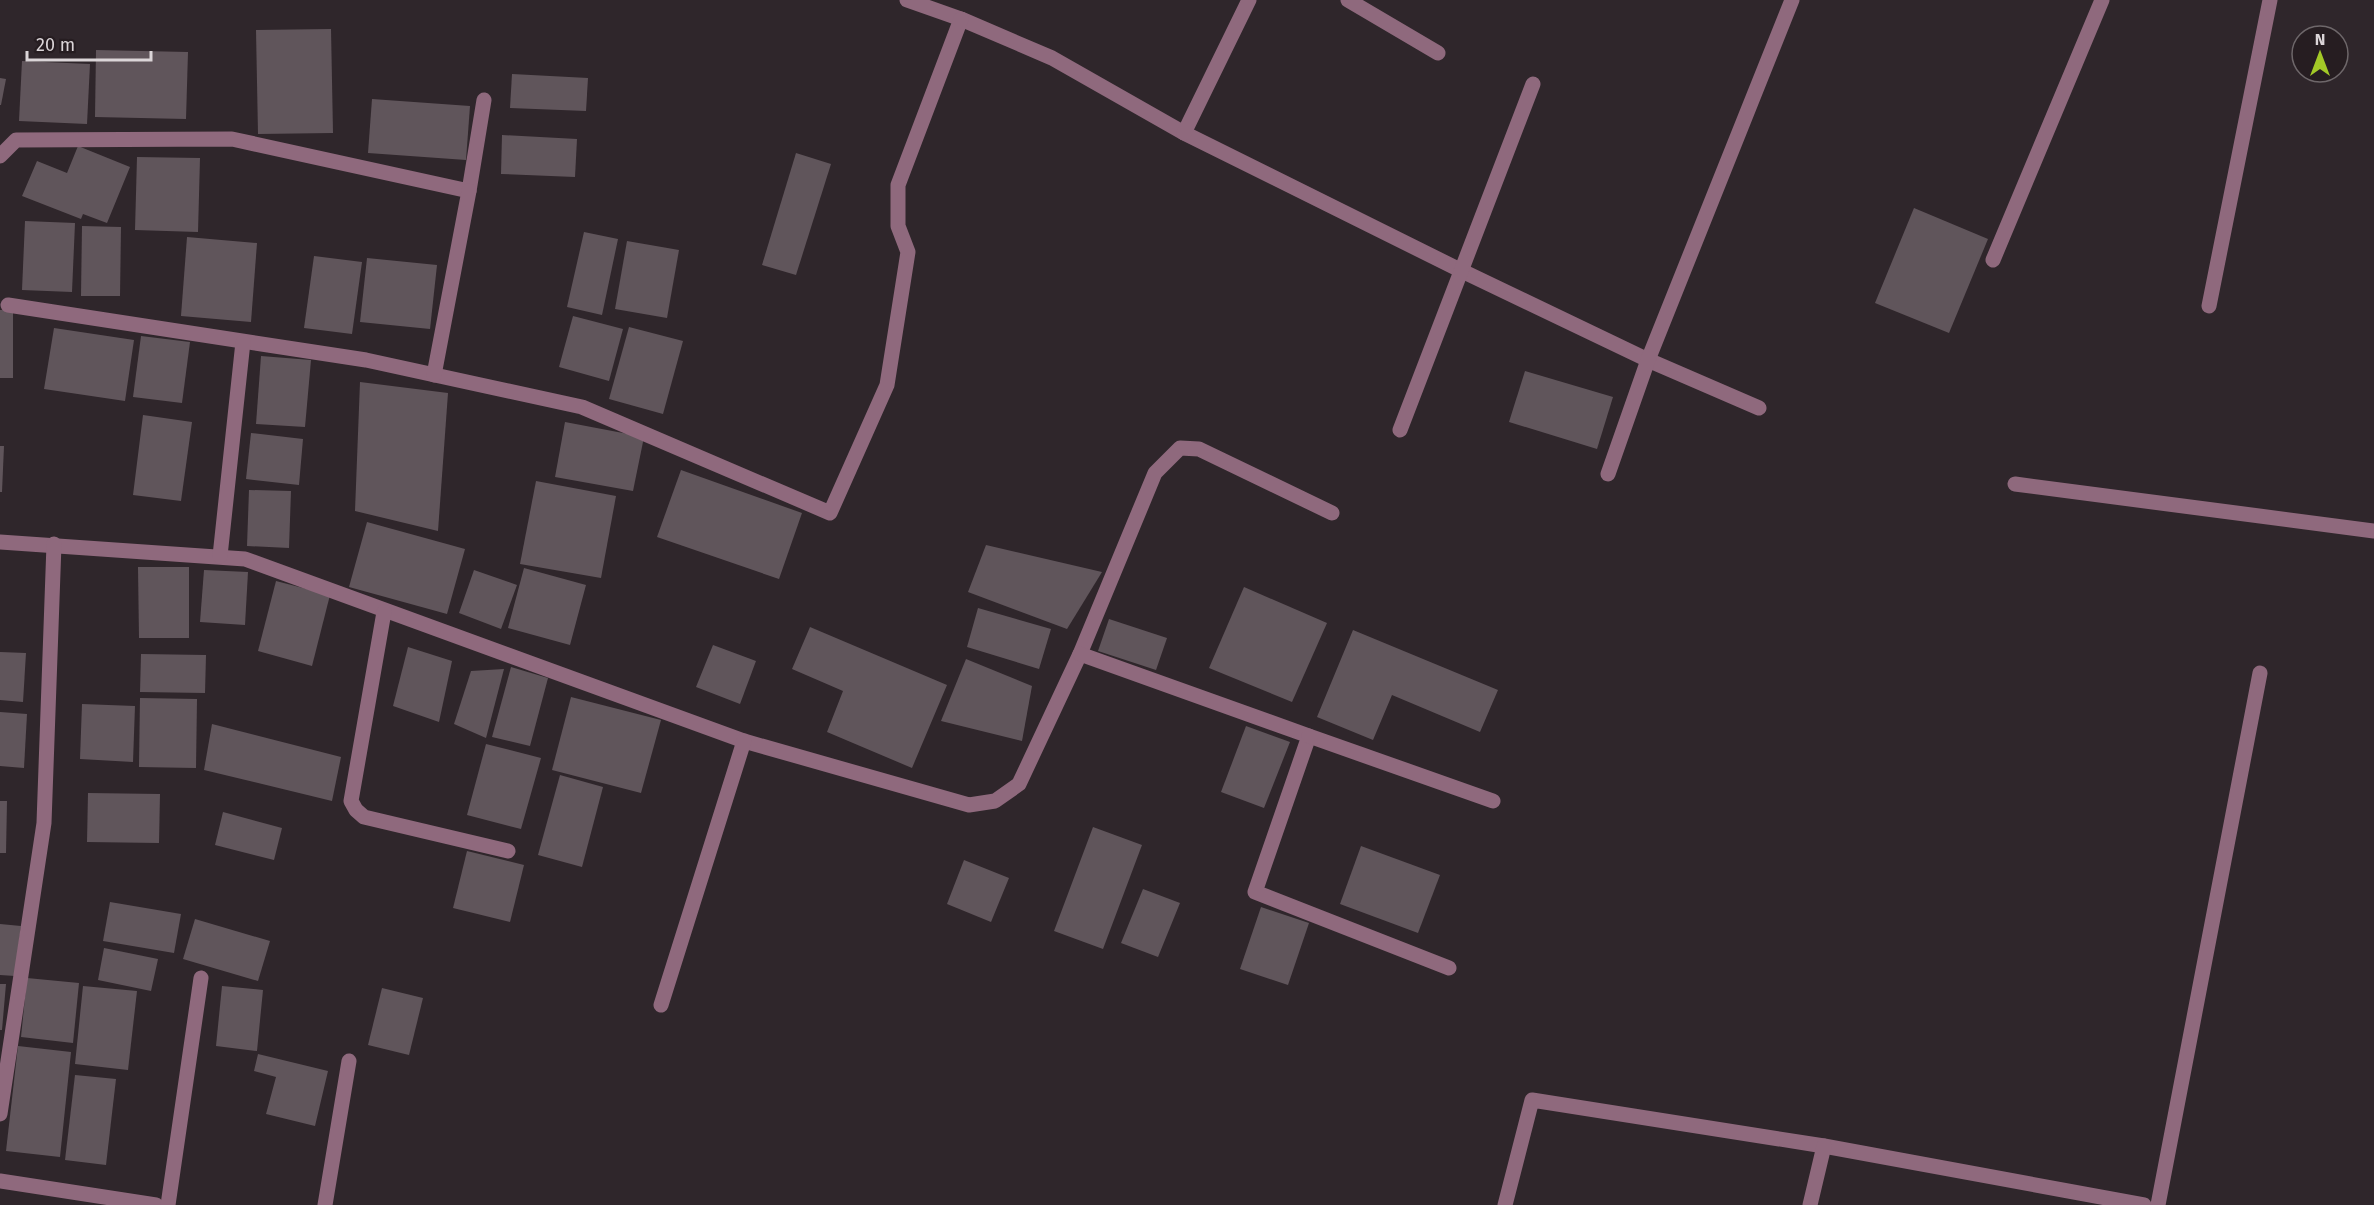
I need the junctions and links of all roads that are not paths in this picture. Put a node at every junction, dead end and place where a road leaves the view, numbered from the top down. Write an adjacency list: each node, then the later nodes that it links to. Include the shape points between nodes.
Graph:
1 (907, 0): 7 (street)
2 (1249, 0): 11 (street)
3 (1348, 0): 8 (street)
4 (1792, 0): 19 (street)
5 (2102, 0): 14 (street)
6 (2270, 0): 17 (street)
7 (961, 19): 11 (street, via 1052,58); 20 (street, via 898,185 898,226 908,252 887,385 830,513 582,407)
8 (1437, 53)
9 (1533, 84): 15 (street)
10 (484, 100): 13 (street)
11 (1184, 133): 15 (street)
12 (0, 156): 13 (street, via 16,140 232,140)
13 (469, 191): 20 (street)
14 (1993, 260)
15 (1460, 270): 19 (street); 22 (street)
16 (8, 305): 18 (street)
17 (2209, 306)
18 (243, 342): 20 (street, via 366,360); 29 (street)
19 (1648, 360): 21 (street); 23 (street)
20 (434, 375)
21 (1760, 408)
22 (1400, 430)
23 (1608, 474)
24 (2015, 484): 26 (street)
25 (1332, 513): 31 (street, via 1198,449 1180,448 1155,473)
26 (2374, 531)
27 (0, 542): 28 (street)
28 (54, 544): 29 (street); 41 (street, via 44,823)
29 (220, 556): 30 (street, via 245,559)
30 (384, 612): 34 (street); 36 (street, via 351,801 364,817)
31 (1080, 654): 33 (street); 34 (street, via 1019,784 995,801 969,805)
32 (2260, 674): 50 (street)
33 (1309, 736): 35 (street); 37 (street, via 1255,892)
34 (744, 741): 39 (street)
35 (1493, 801)
36 (508, 851)
37 (1449, 968)
38 (201, 978): 45 (street)
39 (661, 1005)
40 (349, 1061): 46 (street)
41 (0, 1114)
42 (1824, 1146): 47 (street, via 1532,1100); 48 (street); 49 (street)
43 (0, 1181): 44 (street)
44 (156, 1205)
45 (168, 1205)
46 (325, 1205)
47 (1505, 1205)
48 (1810, 1205)
49 (2144, 1205)
50 (2158, 1205)

